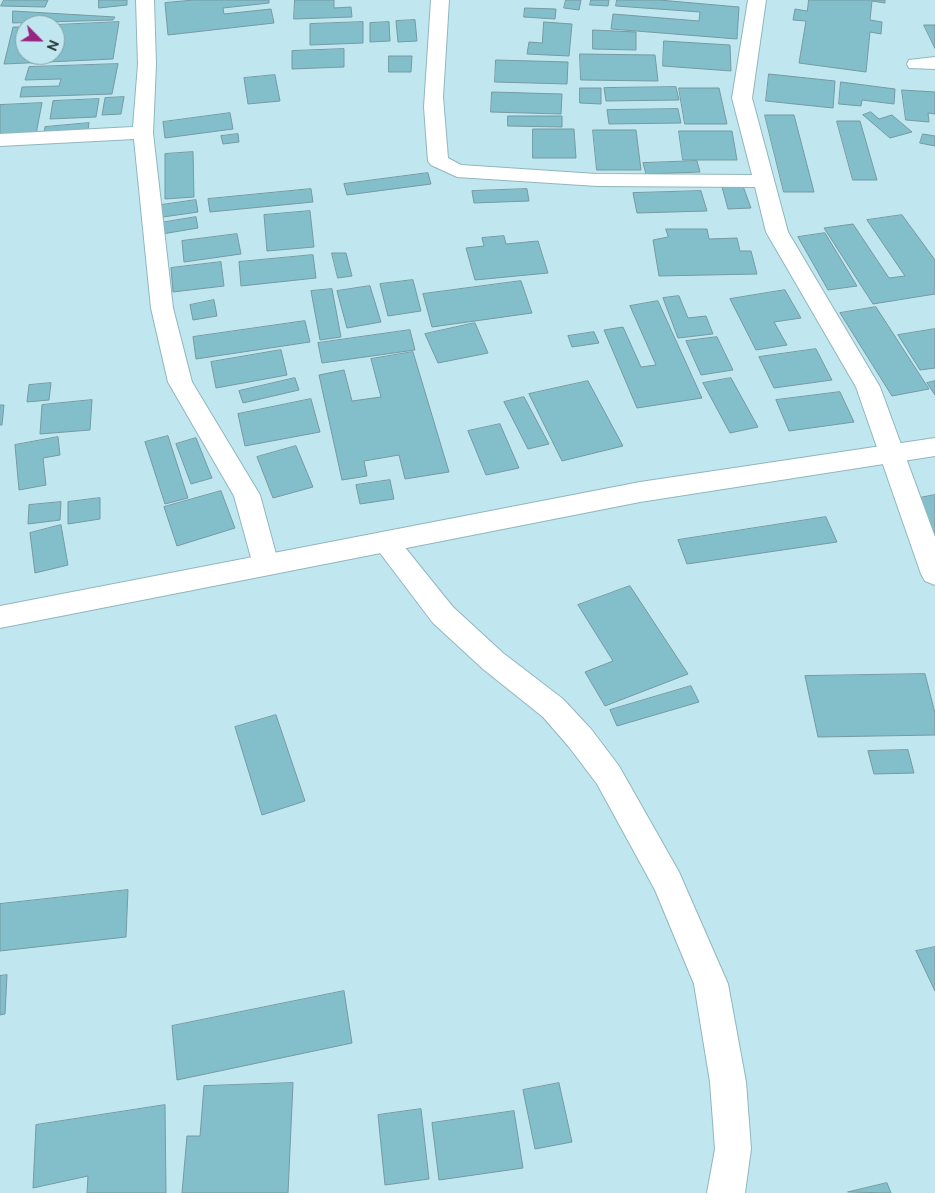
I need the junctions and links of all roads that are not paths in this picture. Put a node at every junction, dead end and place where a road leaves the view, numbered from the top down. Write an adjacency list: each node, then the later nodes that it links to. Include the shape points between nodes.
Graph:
1 (145, 0): 6 (street, via 147,64)
2 (440, 0): 8 (street, via 434,118 438,161 458,171 597,180)
3 (757, 0): 8 (street, via 742,98)
4 (935, 63): 5 (street)
5 (916, 64)
6 (143, 133): 7 (street); 12 (street, via 162,308 180,382 247,495)
7 (0, 140)
8 (764, 181): 10 (street, via 777,232 868,387)
9 (935, 447): 10 (street)
10 (892, 453): 11 (street, via 640,492); 13 (street)
11 (386, 542): 12 (street); 15 (street, via 443,615 493,661 553,708 580,738 608,775 668,882 711,984 728,1082 733,1149)
12 (266, 565): 14 (street)
13 (935, 574)
14 (0, 617)
15 (726, 1193)

